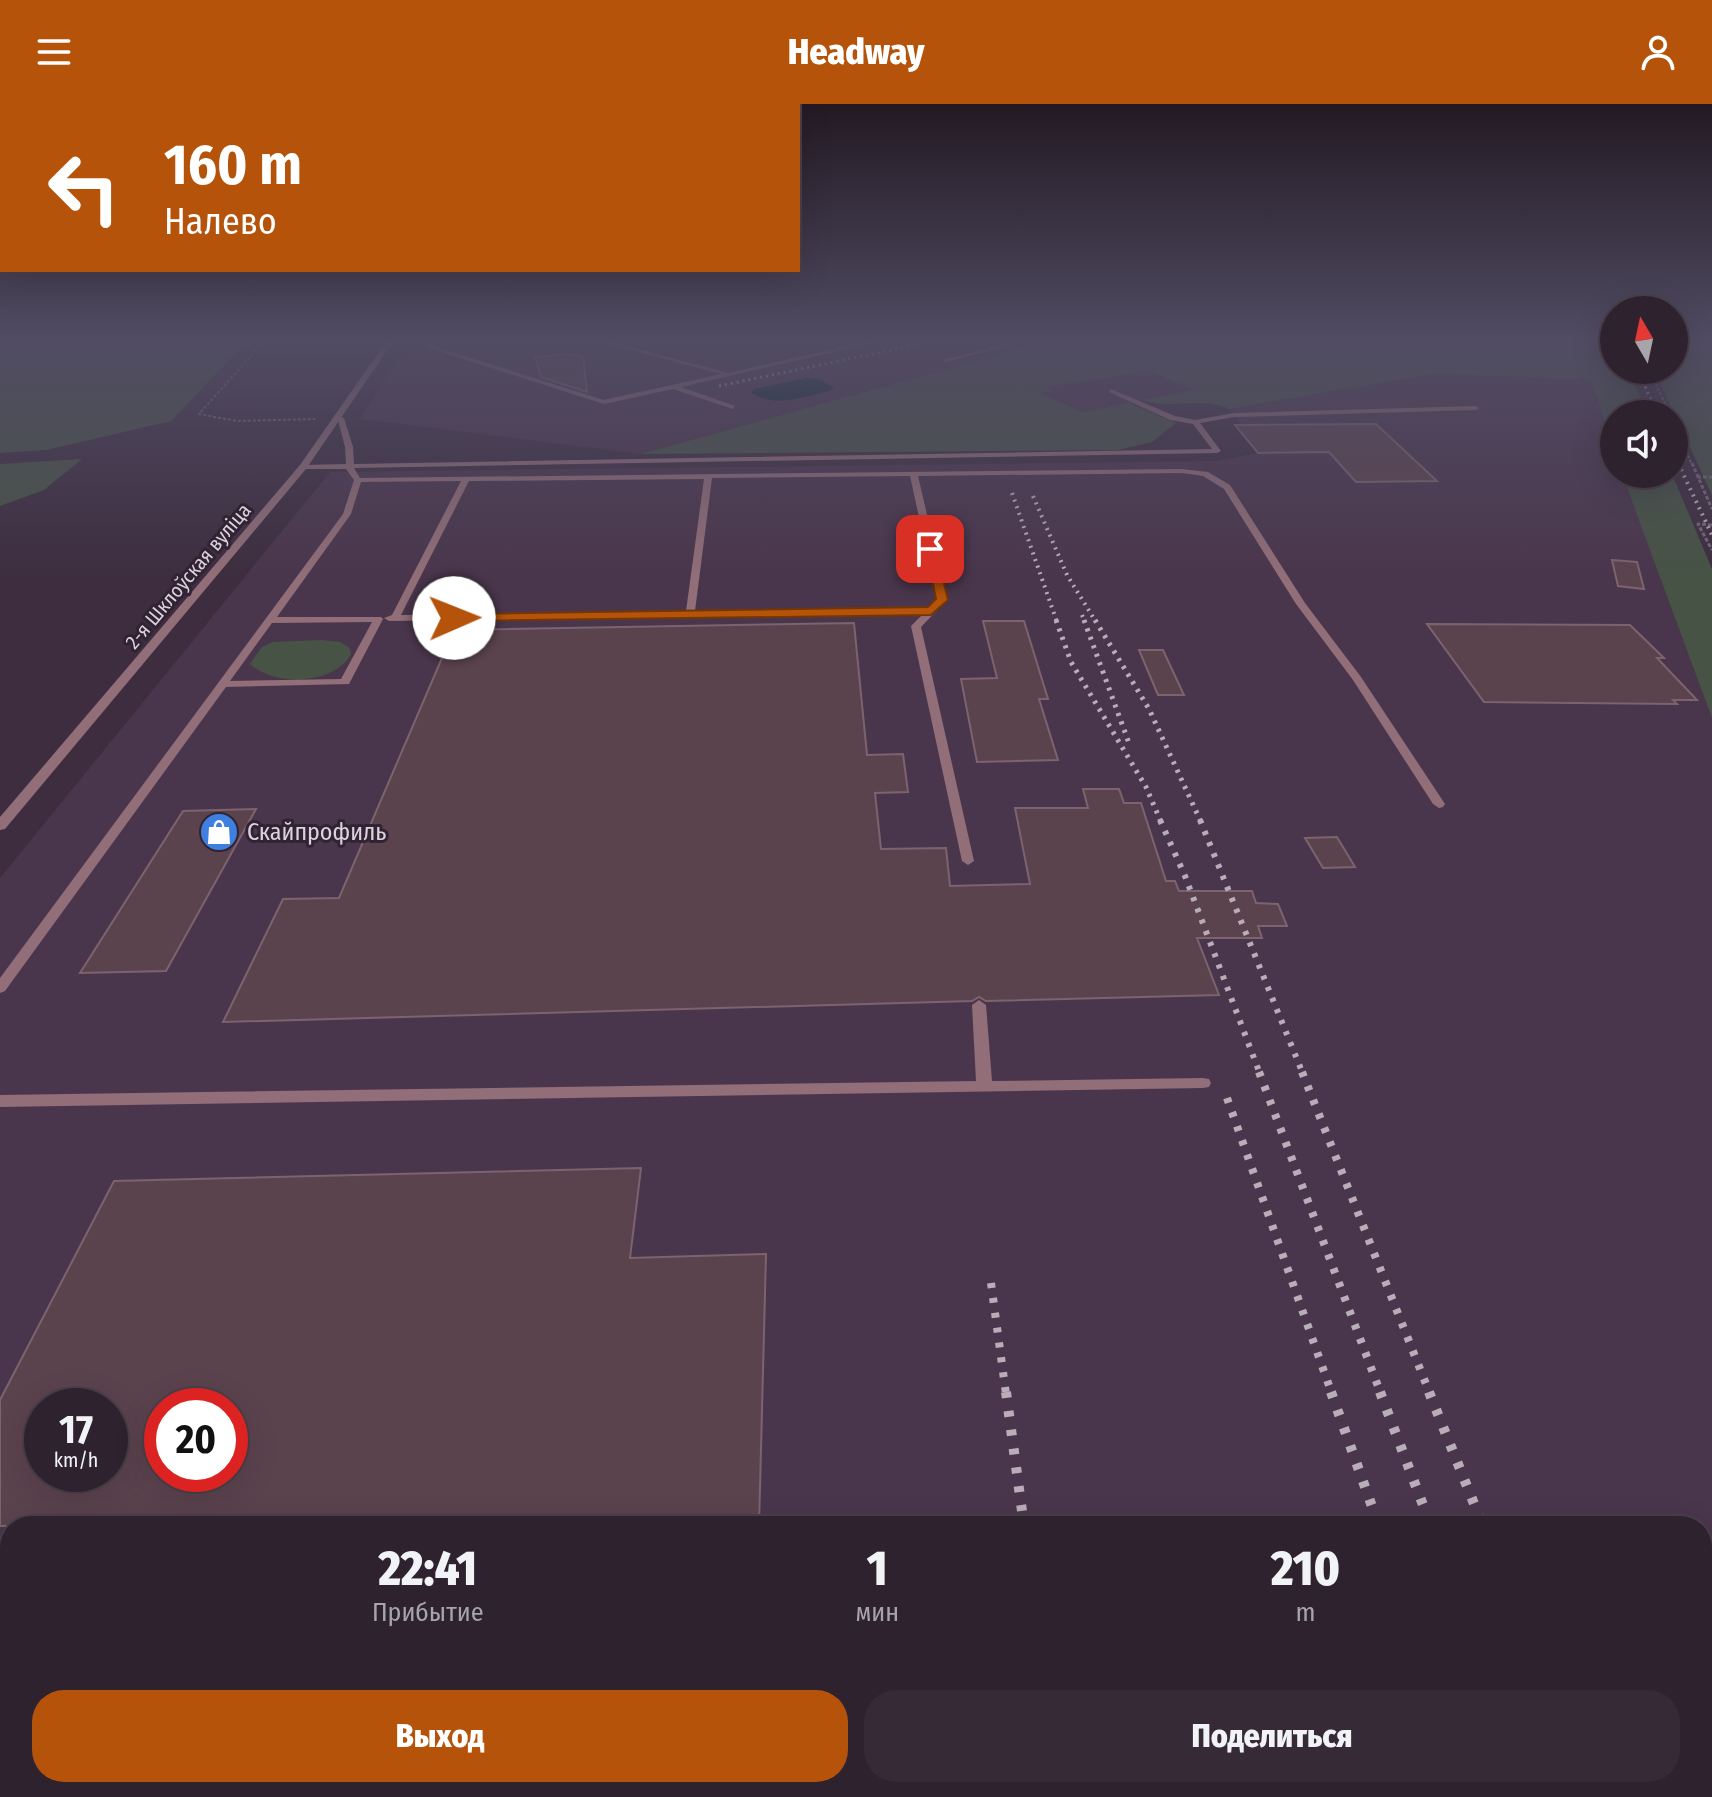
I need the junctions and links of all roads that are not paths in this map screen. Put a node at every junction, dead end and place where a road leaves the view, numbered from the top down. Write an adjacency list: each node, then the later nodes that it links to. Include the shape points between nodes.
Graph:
1 (340, 418): 5 (lane, via 349,447); 6 (street, 2-я Шклоўская вуліца)
2 (1173, 418): 4 (lane)
3 (1217, 418): 4 (lane)
4 (1195, 422): 5 (lane, via 1217,451)
5 (348, 465): 6 (lane); 10 (lane)
6 (303, 467): 18 (street, 2-я Шклоўская вуліца)
7 (913, 473): 8 (lane); 11 (lane, via 942,600); 17 (lane, via 1182,471 1218,480)
8 (708, 477): 9 (lane); 12 (lane)
9 (467, 478): 10 (lane); 13 (lane)
10 (358, 480): 15 (lane, via 347,514)
11 (931, 611): 12 (lane); 19 (lane, via 916,626)
12 (690, 614): 13 (lane)
13 (395, 618): 14 (lane)
14 (378, 619): 15 (lane); 16 (lane, via 345,682)
15 (269, 620): 16 (lane)
16 (223, 684): 20 (lane)
17 (1439, 804)
18 (0, 826)
19 (968, 861)
20 (0, 988)
21 (979, 1005): 23 (lane)
22 (1203, 1083): 23 (lane)
23 (984, 1086): 24 (lane)
24 (0, 1101)

